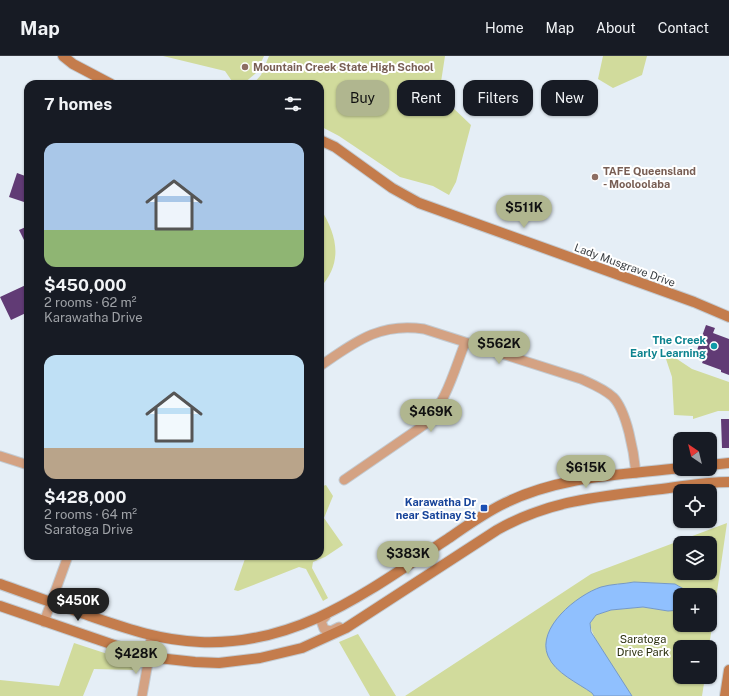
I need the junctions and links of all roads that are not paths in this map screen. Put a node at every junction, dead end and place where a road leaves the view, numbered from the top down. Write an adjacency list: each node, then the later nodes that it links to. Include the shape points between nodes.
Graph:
1 (63, 56): 2 (main road)
2 (103, 80)
3 (324, 142): 4 (main road, Lady Musgrave Drive, via 419,203)
4 (729, 317)
5 (465, 343): 6 (street, via 424,329 391,328 356,341); 12 (street, via 600,387 614,398 625,420); 13 (street, via 441,405 433,417)
6 (324, 363)
7 (0, 456): 9 (street)
8 (729, 463): 10 (main road)
9 (24, 464)
10 (717, 464)
11 (673, 469): 12 (main road)
12 (636, 473): 19 (main road, via 564,482 510,500)
13 (344, 480)
14 (729, 482): 20 (main road, via 694,484 584,499 536,511 497,530)
15 (67, 560): 17 (street)
16 (0, 584): 17 (main road)
17 (51, 602): 21 (street); 22 (main road)
18 (0, 606): 21 (main road)
19 (326, 616): 20 (street, via 321,621 322,624 324,629 331,631 353,619); 22 (main road, via 259,638 200,642)
20 (366, 616): 23 (main road, via 325,639 302,648 260,658 219,663)
21 (44, 622): 23 (main road)
22 (151, 637): 23 (street)
23 (150, 657): 25 (street)
24 (729, 670): 26 (main road)
25 (142, 696)
26 (725, 696)

